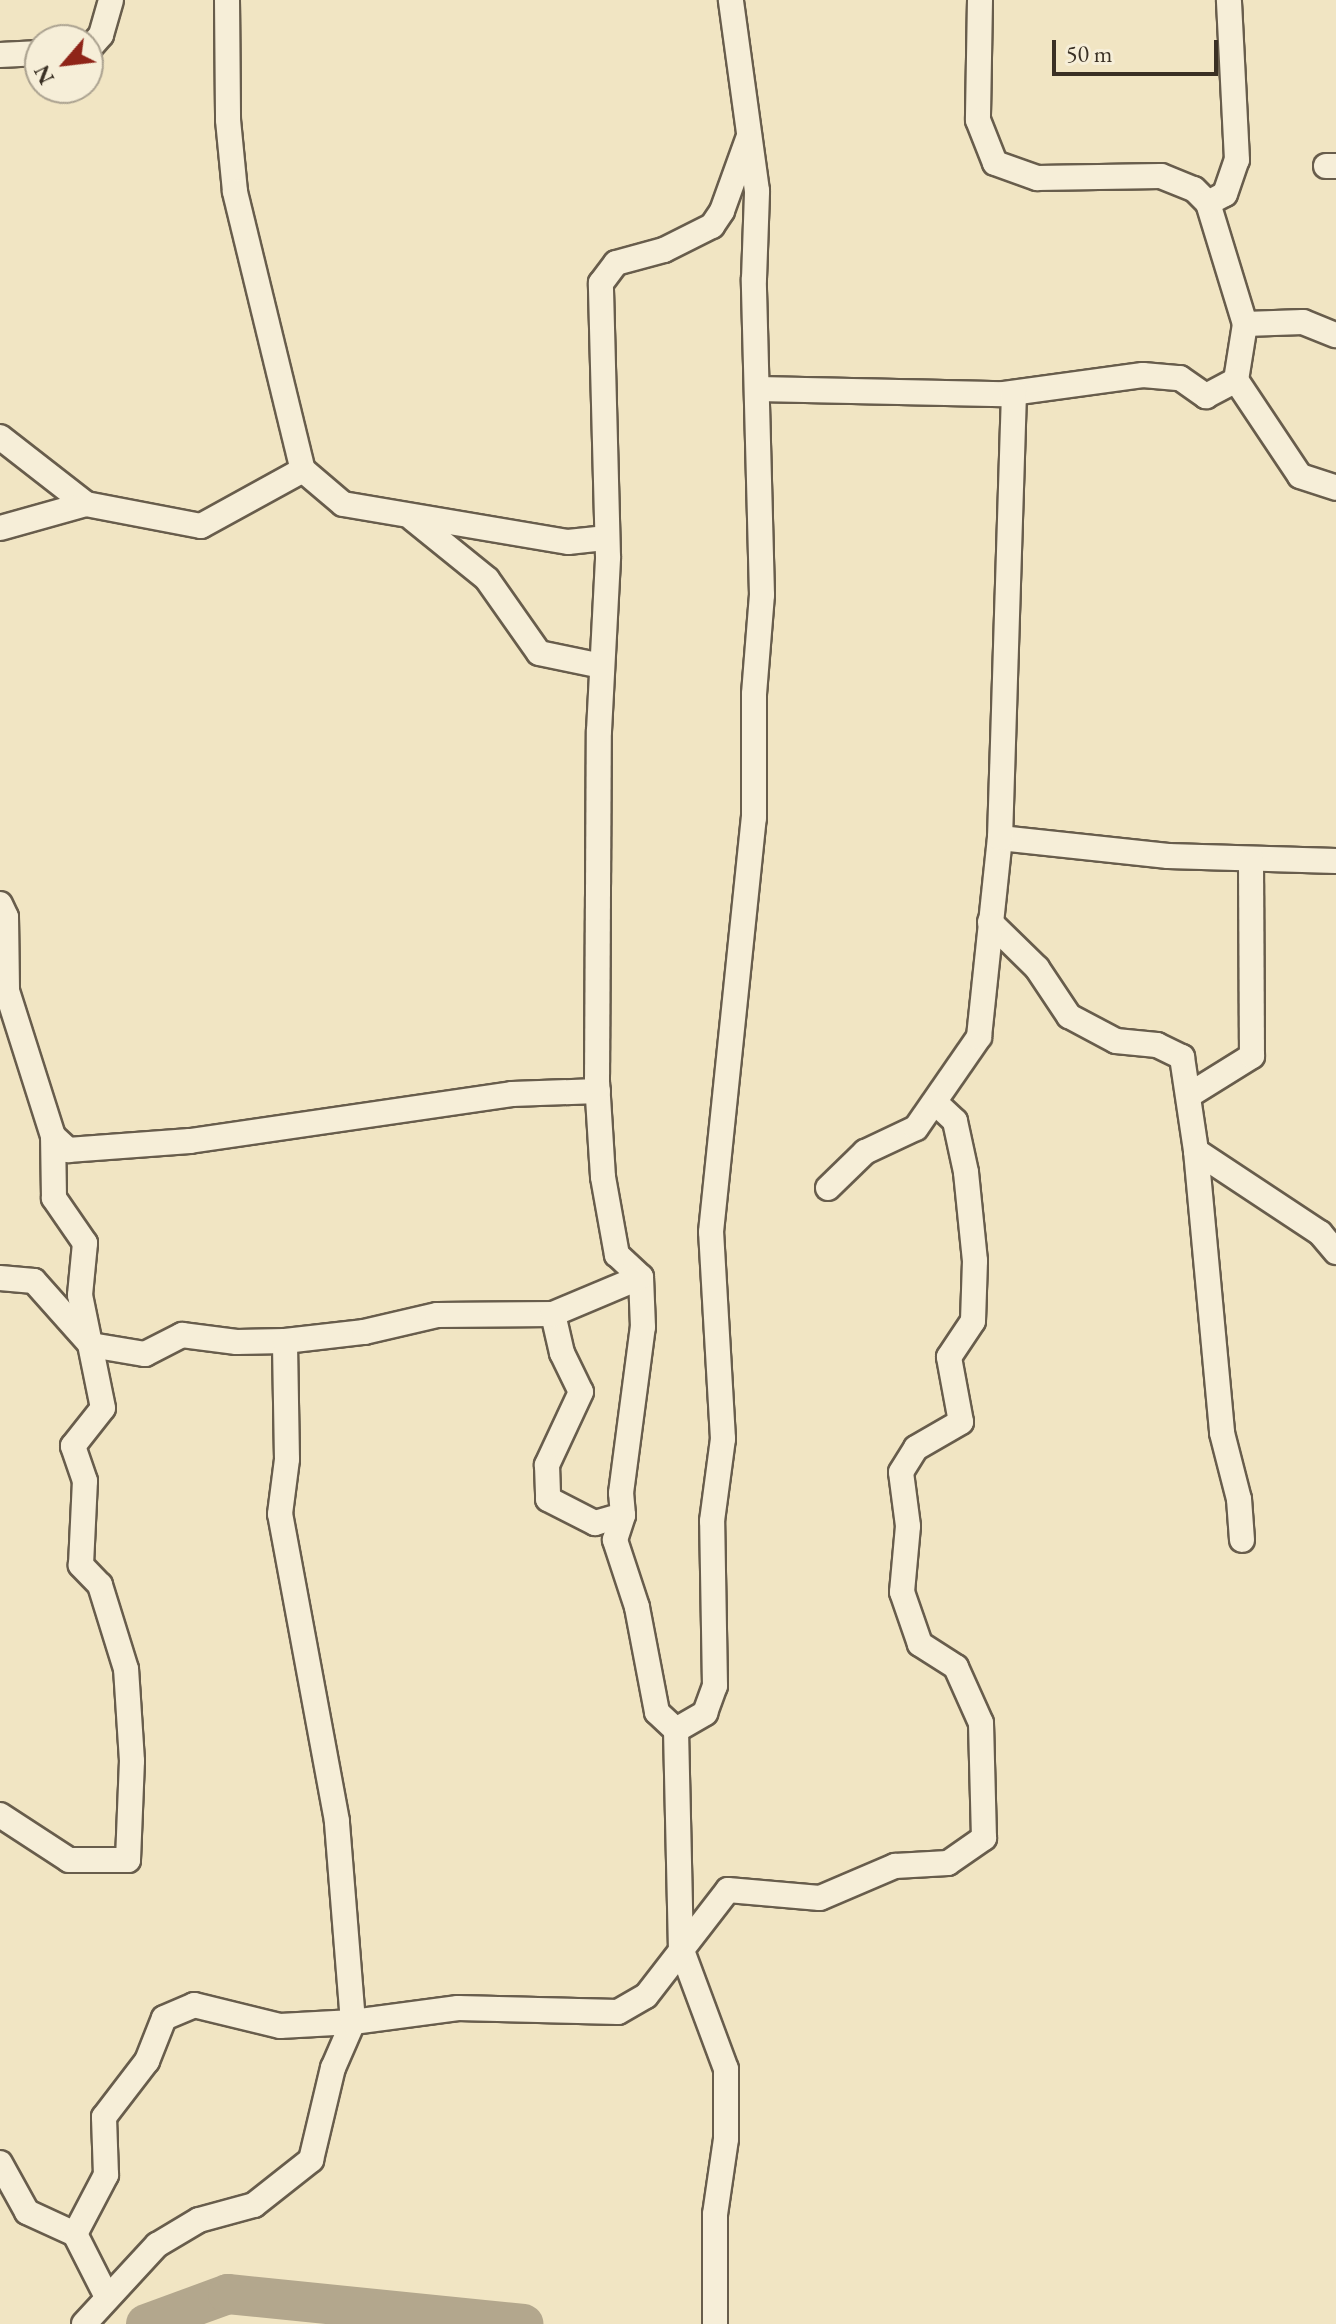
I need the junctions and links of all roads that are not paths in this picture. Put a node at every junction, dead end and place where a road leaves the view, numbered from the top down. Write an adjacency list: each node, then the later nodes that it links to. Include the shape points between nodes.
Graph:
1 (111, 0): 6 (street)
2 (227, 0): 17 (street, via 235,192)
3 (731, 0): 9 (street)
4 (980, 0): 10 (street, via 978,120 995,163 1037,178 1161,176 1194,189)
5 (1229, 0): 10 (street, via 1237,160 1225,194)
6 (104, 24)
7 (24, 54): 8 (street)
8 (0, 55)
9 (750, 134): 14 (street, via 757,191); 22 (street, via 712,226 605,271 601,421)
10 (1208, 203): 11 (street)
11 (1245, 324): 12 (street, via 1303,322); 13 (street)
12 (1336, 335)
13 (1236, 380): 15 (street, via 1206,396 1180,378 1143,375); 18 (street, via 1300,476)
14 (758, 389): 15 (street); 43 (street, via 762,595 754,694 754,818 711,1232 723,1439 712,1521 715,1686 705,1713)
15 (1014, 393): 24 (street)
16 (0, 437): 19 (street)
17 (303, 470): 19 (street, via 201,526); 20 (street, via 343,504)
18 (1336, 488)
19 (86, 504): 21 (street)
20 (408, 515): 22 (street, via 568,542); 23 (street, via 487,579 539,653)
21 (0, 528)
22 (607, 538): 23 (street)
23 (602, 666): 29 (street)
24 (1000, 838): 25 (street); 28 (street)
25 (1251, 859): 26 (street); 30 (street, via 1252,1056)
26 (1336, 861)
27 (0, 904): 32 (street, via 6,917 7,991)
28 (990, 922): 30 (street, via 1037,968 1069,1016 1116,1041 1157,1045 1182,1057); 31 (street, via 979,1037)
29 (598, 1091): 32 (street, via 450,1101 190,1141 68,1150); 36 (street, via 603,1177 617,1255)
30 (1191, 1094): 33 (street)
31 (936, 1103): 34 (street, via 916,1128 865,1152); 45 (street, via 955,1121 966,1172 975,1261 973,1321 949,1357 961,1422 916,1448 901,1472 908,1526 902,1592 920,1644 956,1667 981,1723 984,1838 948,1863 895,1866 820,1898 728,1890 702,1929)
32 (53, 1136): 40 (street, via 54,1198 85,1243 80,1295)
33 (1196, 1151): 35 (street, via 1320,1233); 42 (street, via 1222,1433 1239,1499)
34 (828, 1188)
35 (1336, 1252)
36 (641, 1277): 38 (street); 41 (street, via 643,1327 621,1493)
37 (0, 1278): 40 (street, via 34,1281)
38 (553, 1314): 39 (street, via 437,1315 364,1332); 41 (street, via 562,1353 581,1392 547,1465 548,1499 595,1523)
39 (285, 1341): 40 (street, via 182,1335 145,1354); 46 (street, via 287,1459 280,1514 337,1821)
40 (91, 1345): 44 (street, via 103,1408 73,1446 85,1481 81,1565 100,1585 126,1669 132,1761 128,1860 69,1860)
41 (623, 1515): 43 (street, via 615,1540 637,1607 654,1699 665,1724)
42 (1242, 1540)
43 (676, 1730): 45 (street)
44 (0, 1815)
45 (681, 1948): 46 (street, via 646,1996 618,2012 458,2008); 51 (street, via 726,2069 726,2139 715,2214)
46 (353, 2022): 48 (street, via 280,2026 194,2005 164,2018 147,2061 104,2117 106,2175); 49 (street, via 333,2068 311,2160 254,2205 199,2220 157,2245)
47 (0, 2163): 48 (street, via 27,2212)
48 (75, 2234): 49 (street)
49 (106, 2295): 50 (street)
50 (84, 2324)
51 (715, 2324)

